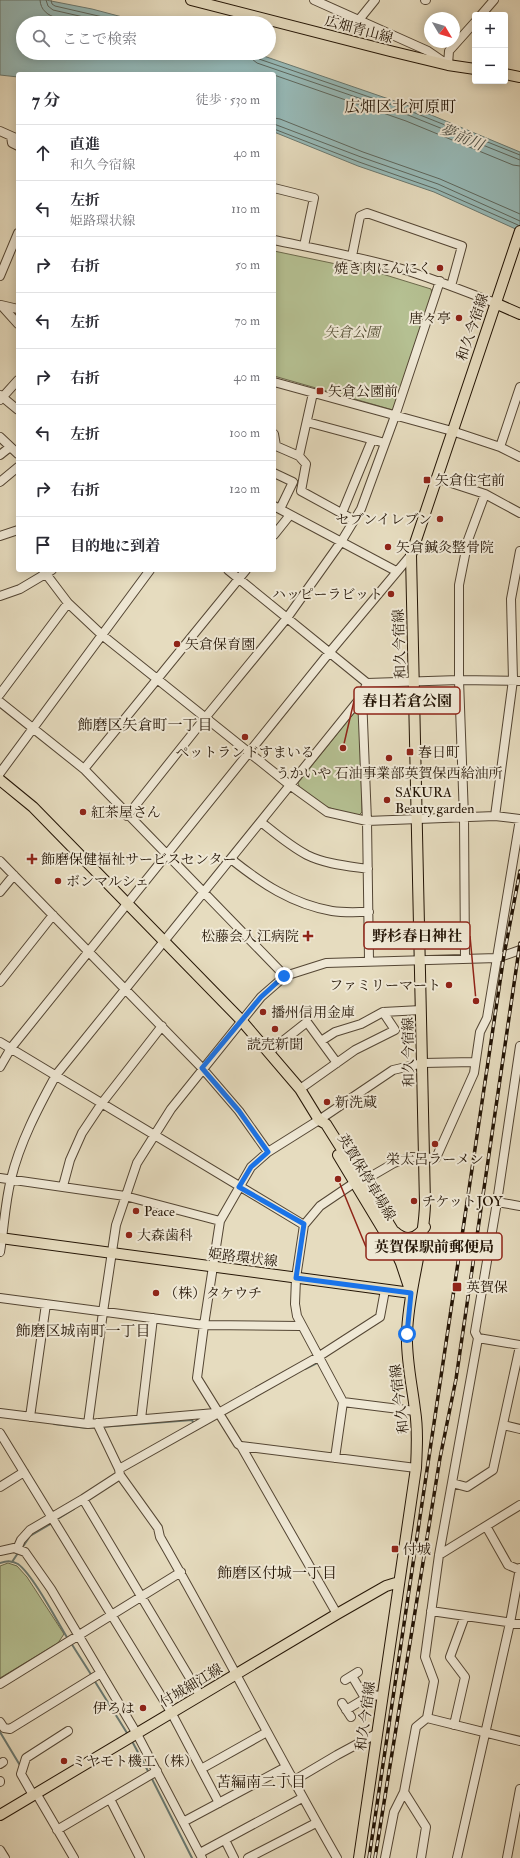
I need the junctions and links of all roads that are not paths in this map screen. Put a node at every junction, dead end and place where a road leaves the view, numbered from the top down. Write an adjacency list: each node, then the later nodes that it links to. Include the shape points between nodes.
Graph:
1 (191, 0): 6 (main road, 広畑青山線)
2 (314, 0): 8 (street)
3 (375, 0): 8 (street)
4 (494, 0): 5 (street)
5 (484, 12)
6 (254, 16)
7 (276, 21): 10 (main road, 広畑青山線)
8 (358, 21): 10 (street, via 428,51)
9 (472, 25): 10 (street, via 450,50)
10 (448, 65): 11 (main road, 広畑青山線)
11 (472, 69)
12 (508, 75): 13 (main road)
13 (520, 77)
14 (0, 131): 15 (street)
15 (14, 138)
16 (276, 188): 20 (street, via 314,198)
17 (520, 231): 25 (main road, 和久今宿線)
18 (16, 240): 22 (street)
19 (276, 240): 20 (street)
20 (304, 246): 21 (street)
21 (352, 256): 23 (street); 24 (street, via 360,216 367,213 462,246)
22 (0, 276)
23 (440, 281): 24 (street); 36 (street)
24 (451, 286): 25 (street)
25 (495, 303): 28 (main road); 38 (main road, 和久今宿線)
26 (0, 305): 27 (street); 29 (street)
27 (16, 309)
28 (520, 314)
29 (16, 322)
30 (16, 382): 34 (street)
31 (276, 383): 33 (street)
32 (520, 387): 44 (street)
33 (313, 393): 36 (street); 37 (street)
34 (1, 398): 35 (street)
35 (16, 409)
36 (395, 416): 38 (street); 41 (street)
37 (307, 422): 40 (street); 47 (street)
38 (452, 431): 44 (street); 51 (main road, 和久今宿線)
39 (0, 437): 43 (street)
40 (372, 440): 41 (street); 55 (street)
41 (385, 443): 58 (street, via 361,509)
42 (276, 446): 47 (street)
43 (10, 447): 45 (street); 46 (street)
44 (500, 447): 48 (street)
45 (16, 452)
46 (0, 455)
47 (299, 456): 55 (street, via 306,464 301,491)
48 (520, 458)
49 (16, 469): 52 (street)
50 (276, 474): 54 (street, via 293,482)
51 (436, 478): 53 (street); 64 (main road, 和久今宿線)
52 (0, 482)
53 (485, 494): 56 (street); 79 (street, via 468,540 459,585)
54 (277, 508): 57 (street)
55 (342, 513): 58 (street)
56 (520, 513)
57 (290, 515): 60 (street); 62 (street)
58 (354, 520): 62 (street)
59 (16, 531): 61 (street)
60 (276, 532)
61 (0, 536)
62 (341, 542): 65 (street); 73 (street)
63 (520, 551): 77 (street, via 511,599)
64 (411, 555): 65 (street); 81 (main road, 和久今宿線)
65 (396, 570): 76 (street)
66 (47, 572): 71 (street, via 20,589); 72 (street)
67 (149, 572): 74 (street)
68 (230, 572): 70 (street)
69 (244, 572): 70 (street)
70 (239, 579): 73 (street); 78 (street)
71 (0, 596)
72 (68, 604): 74 (street); 83 (street)
73 (287, 618): 76 (street); 86 (street)
74 (102, 635): 78 (street); 87 (street)
75 (520, 645): 77 (street)
76 (330, 652): 82 (street); 88 (street)
77 (513, 656): 80 (street)
78 (158, 680): 86 (street); 89 (street)
79 (459, 680): 80 (street); 81 (street); 95 (street)
80 (517, 680): 94 (street)
81 (414, 682): 82 (street); 96 (main road, 和久今宿線)
82 (367, 683): 84 (street)
83 (0, 694)
84 (362, 696): 92 (street); 98 (street)
85 (0, 702): 87 (street)
86 (204, 718): 88 (street); 93 (street)
87 (34, 728): 89 (street); 90 (street)
88 (249, 753): 92 (street); 100 (street)
89 (84, 769): 93 (street)
90 (0, 773)
91 (0, 780): 107 (main road, 英賀保停車場線, via 33,807)
92 (291, 786): 98 (street, via 327,812); 99 (street)
93 (127, 816): 100 (street)
94 (495, 816): 95 (street); 97 (street)
95 (464, 817): 96 (street); 114 (street)
96 (417, 819): 98 (street); 116 (main road, 和久今宿線)
97 (520, 819): 113 (street)
98 (367, 821): 103 (street)
99 (261, 822): 101 (street); 103 (street, via 308,855)
100 (167, 856): 106 (street); 107 (street)
101 (231, 859): 106 (street); 108 (street, via 261,882 299,902 332,911)
102 (0, 861): 104 (street)
103 (368, 869): 108 (street)
104 (14, 875): 105 (street); 109 (street)
105 (0, 892)
106 (203, 893): 110 (street); 117 (street)
107 (128, 903): 110 (main road, 英賀保停車場線); 112 (street)
108 (369, 912): 115 (street)
109 (53, 915): 112 (street); 118 (street)
110 (164, 941): 119 (street); 122 (main road, 英賀保停車場線)
111 (520, 950): 113 (street)
112 (89, 952): 119 (street); 127 (street)
113 (497, 958): 114 (street); 129 (street, via 487,1018 480,1032)
114 (465, 959): 116 (street)
115 (368, 960): 116 (street); 117 (street, via 326,963)
116 (421, 960): 120 (main road, 和久今宿線)
117 (284, 976): 122 (street)
118 (0, 982)
119 (126, 989): 123 (street); 134 (street)
120 (421, 1010): 121 (street); 131 (main road, 和久今宿線)
121 (384, 1012): 124 (street, via 361,1024 335,1032); 130 (street, via 395,1030 355,1050)
122 (241, 1020): 128 (main road, 英賀保停車場線); 133 (street)
123 (162, 1026): 133 (street); 137 (street)
124 (322, 1041): 128 (street, via 307,1022); 130 (street)
125 (0, 1042): 127 (street)
126 (520, 1046): 135 (street)
127 (11, 1048): 132 (street); 134 (street)
128 (269, 1052): 136 (main road, 英賀保停車場線)
129 (474, 1062): 131 (street); 141 (street, via 474,1073 436,1158)
130 (337, 1063): 136 (street)
131 (423, 1063): 138 (street, via 393,1070); 141 (main road, 和久今宿線)
132 (0, 1067)
133 (202, 1068): 139 (street); 140 (street, via 239,1111)
134 (56, 1075): 137 (street); 143 (street, via 34,1116)
135 (517, 1080): 148 (street)
136 (300, 1089): 138 (main road, 英賀保停車場線)
137 (102, 1103): 139 (street); 145 (street, via 82,1133 70,1160)
138 (319, 1120): 140 (street); 144 (main road, 英賀保停車場線, via 326,1124)
139 (154, 1134): 146 (street); 147 (street, via 137,1163)
140 (268, 1152): 146 (street, via 251,1167)
141 (424, 1157): 144 (street, via 412,1157 394,1163); 152 (main road, 和久今宿線)
142 (0, 1178): 143 (street)
143 (11, 1180): 145 (street); 154 (street)
144 (358, 1182): 151 (street, via 320,1206); 153 (main road, 英賀保停車場線); 161 (main road, 英賀保停車場線, via 394,1248)
145 (63, 1186): 147 (street)
146 (239, 1187): 150 (street); 151 (street)
147 (125, 1196): 150 (street); 156 (street)
148 (497, 1202): 149 (street); 168 (street, via 475,1332)
149 (520, 1206)
150 (220, 1221): 157 (street)
151 (304, 1224): 158 (street)
152 (425, 1227): 153 (main road, via 416,1236 407,1239); 159 (main road, 和久今宿線)
153 (393, 1230): 159 (main road, 英賀保停車場線, via 411,1268)
154 (1, 1238): 155 (street); 156 (main road, 姫路環状線)
155 (0, 1252)
156 (111, 1253): 157 (main road, 姫路環状線); 164 (street)
157 (213, 1267): 158 (main road, 姫路環状線); 166 (street)
158 (296, 1278): 160 (main road, 姫路環状線); 167 (street, via 295,1304)
159 (414, 1282): 161 (main road, 和久今宿線)
160 (385, 1290): 161 (main road, 姫路環状線); 170 (street, via 380,1317)
161 (411, 1293): 172 (main road, 和久今宿線, via 407,1350)
162 (0, 1298): 163 (street)
163 (46, 1304): 164 (street); 175 (street)
164 (103, 1312): 165 (street); 177 (street)
165 (153, 1318): 166 (street); 176 (street)
166 (204, 1325): 167 (street); 173 (street, via 198,1378)
167 (300, 1326): 170 (street)
168 (478, 1338): 169 (street); 186 (street)
169 (520, 1346): 178 (street)
170 (318, 1357): 171 (street); 173 (street)
171 (343, 1402): 172 (street); 182 (street)
172 (416, 1411): 183 (main road, 和久今宿線)
173 (218, 1413): 176 (street); 181 (street); 185 (street)
174 (0, 1416): 175 (street)
175 (30, 1417): 177 (street)
176 (141, 1419): 177 (street)
177 (92, 1424): 185 (street)
178 (503, 1424): 179 (street); 186 (street, via 493,1470 467,1487)
179 (520, 1429)
180 (0, 1433): 184 (street)
181 (241, 1446): 182 (street); 200 (street)
182 (335, 1458): 183 (street)
183 (416, 1468): 197 (main road, 和久今宿線)
184 (24, 1472): 187 (street); 190 (street)
185 (120, 1472): 188 (street); 196 (street, via 158,1528 160,1537)
186 (452, 1484): 194 (street)
187 (0, 1486)
188 (83, 1499): 190 (street); 198 (street)
189 (520, 1504): 191 (street)
190 (52, 1517): 192 (street, via 25,1533); 201 (street)
191 (486, 1526): 194 (street); 195 (street, via 508,1565)
192 (17, 1549): 193 (street); 205 (street, via 25,1552 44,1577)
193 (0, 1551)
194 (439, 1555): 199 (street)
195 (520, 1569): 203 (street)
196 (181, 1572): 198 (street); 207 (street)
197 (399, 1582): 200 (main road, 付城細江線, via 386,1586); 211 (main road, 和久今宿線)
198 (141, 1597): 201 (street); 210 (street)
199 (431, 1611): 202 (street); 215 (street, via 425,1657 434,1681)
200 (337, 1614): 207 (main road, 付城細江線)
201 (112, 1615): 205 (street); 214 (street)
202 (465, 1616): 203 (street); 217 (street, via 450,1657 465,1678)
203 (510, 1623): 204 (street); 220 (street)
204 (520, 1624)
205 (78, 1636): 206 (street); 209 (street)
206 (101, 1673): 216 (street, via 10,1729 4,1728); 221 (street)
207 (237, 1674): 210 (main road, 付城細江線); 219 (street)
208 (352, 1676): 212 (street)
209 (0, 1684)
210 (200, 1695): 214 (main road, 付城細江線)
211 (382, 1696): 212 (street, via 372,1695); 222 (main road, 和久今宿線)
212 (365, 1698): 213 (street)
213 (346, 1710)
214 (171, 1712): 221 (main road, 付城細江線); 225 (street)
215 (427, 1718): 217 (street); 229 (street, via 416,1727)
216 (0, 1722)
217 (454, 1725): 220 (street)
218 (68, 1731): 230 (street, via 26,1758 21,1774)
219 (267, 1732): 224 (street); 225 (street)
220 (484, 1732): 223 (street); 250 (street)
221 (137, 1734): 226 (street); 230 (main road, 付城細江線)
222 (376, 1734): 227 (street); 247 (main road, 和久今宿線)
223 (520, 1741)
224 (286, 1767): 227 (street); 233 (street)
225 (201, 1769): 233 (street)
226 (157, 1771): 232 (street); 235 (street)
227 (293, 1781): 231 (street)
228 (520, 1789): 251 (street)
229 (404, 1792): 248 (street, via 394,1812); 249 (street, via 426,1827)
230 (35, 1794): 234 (main road, 付城細江線); 237 (street)
231 (302, 1798): 236 (street); 238 (street)
232 (110, 1799): 237 (street); 243 (street)
233 (219, 1803): 235 (street)
234 (0, 1815)
235 (183, 1822): 240 (street)
236 (316, 1823): 245 (street); 246 (street)
237 (57, 1830): 242 (street)
238 (225, 1840): 240 (street); 244 (street)
239 (0, 1850): 241 (street)
240 (201, 1856)
241 (5, 1858)
242 (74, 1858)
243 (140, 1858)
244 (234, 1858)
245 (248, 1858)
246 (337, 1858)
247 (359, 1858)
248 (385, 1858)
249 (421, 1858)
250 (457, 1858)
251 (507, 1858)

